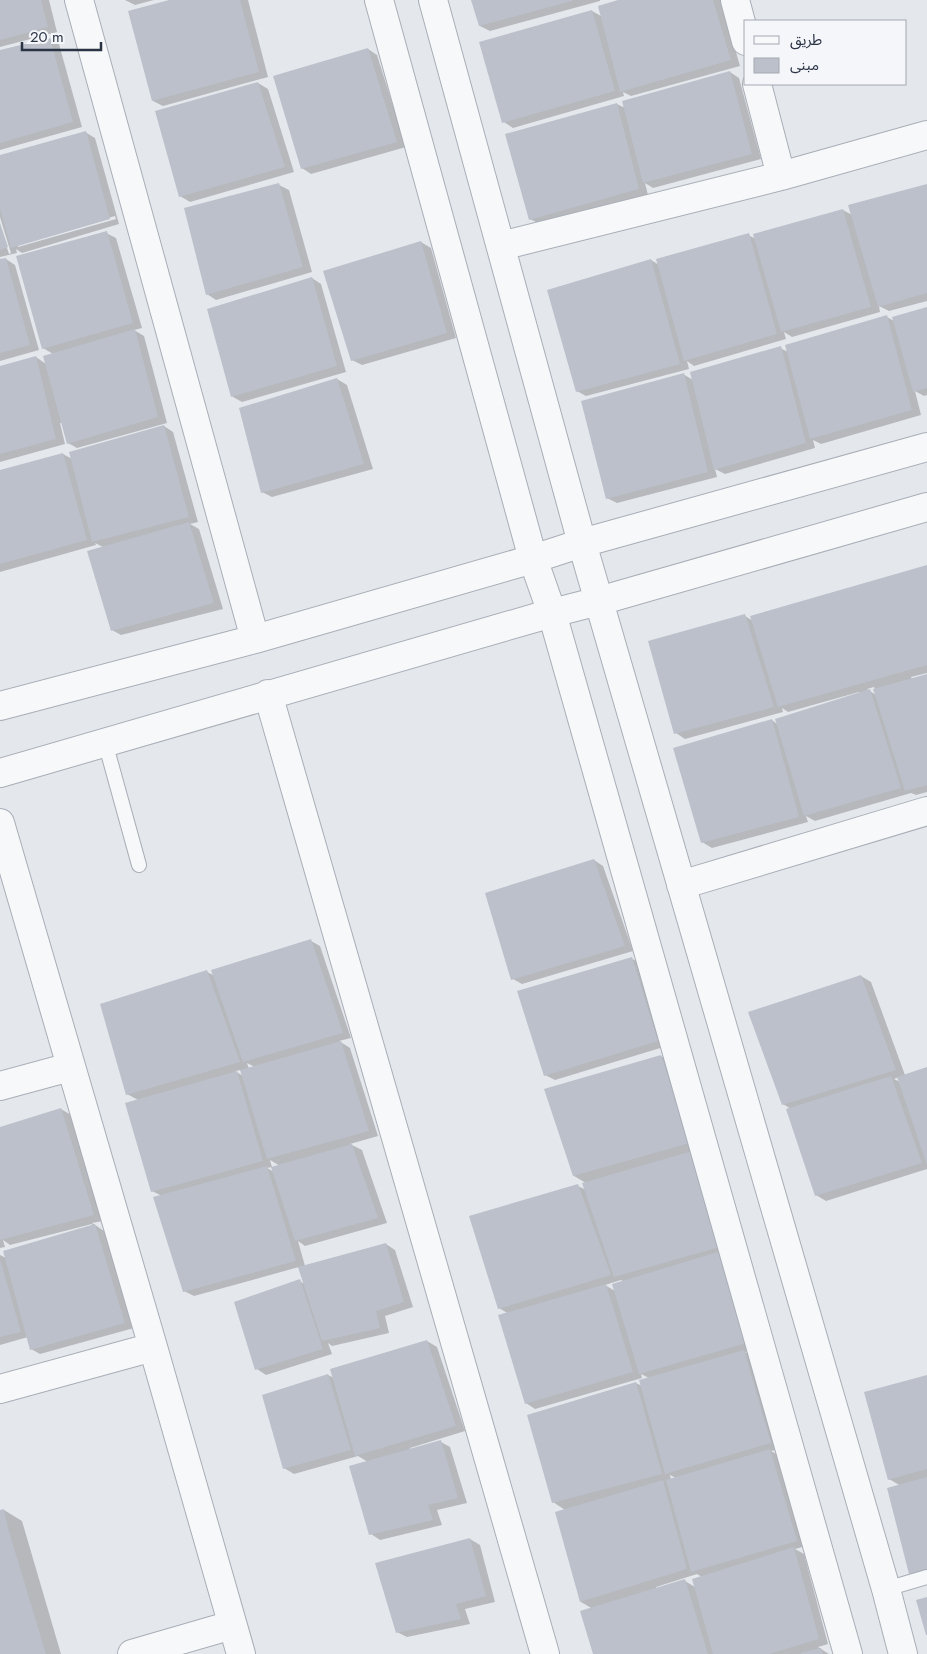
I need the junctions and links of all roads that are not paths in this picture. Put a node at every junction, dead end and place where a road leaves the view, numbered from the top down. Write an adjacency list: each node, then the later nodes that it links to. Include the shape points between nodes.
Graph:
1 (80, 0): 16 (street)
2 (379, 0): 13 (street)
3 (433, 0): 9 (street)
4 (735, 0): 5 (street)
5 (744, 34)
6 (757, 85): 8 (street)
7 (927, 135): 8 (street)
8 (781, 176): 9 (street)
9 (501, 246): 12 (street)
10 (927, 447): 12 (street)
11 (927, 507): 14 (street)
12 (582, 543): 13 (street); 14 (street)
13 (533, 559): 15 (street); 16 (street)
14 (599, 601): 15 (street); 24 (street)
15 (552, 613): 17 (street); 35 (street)
16 (255, 639): 18 (street)
17 (268, 694): 19 (street); 34 (street)
18 (0, 706)
19 (104, 742): 20 (street); 23 (lane)
20 (0, 772)
21 (927, 811): 24 (street)
22 (0, 823): 25 (street)
23 (139, 866)
24 (681, 885): 30 (street)
25 (70, 1066): 26 (street); 27 (street)
26 (0, 1086)
27 (153, 1348): 28 (street); 31 (street)
28 (0, 1389)
29 (927, 1577): 30 (lane)
30 (886, 1590): 36 (street)
31 (232, 1625): 32 (street); 33 (street)
32 (132, 1654)
33 (241, 1654)
34 (544, 1654)
35 (848, 1654)
36 (903, 1654)

